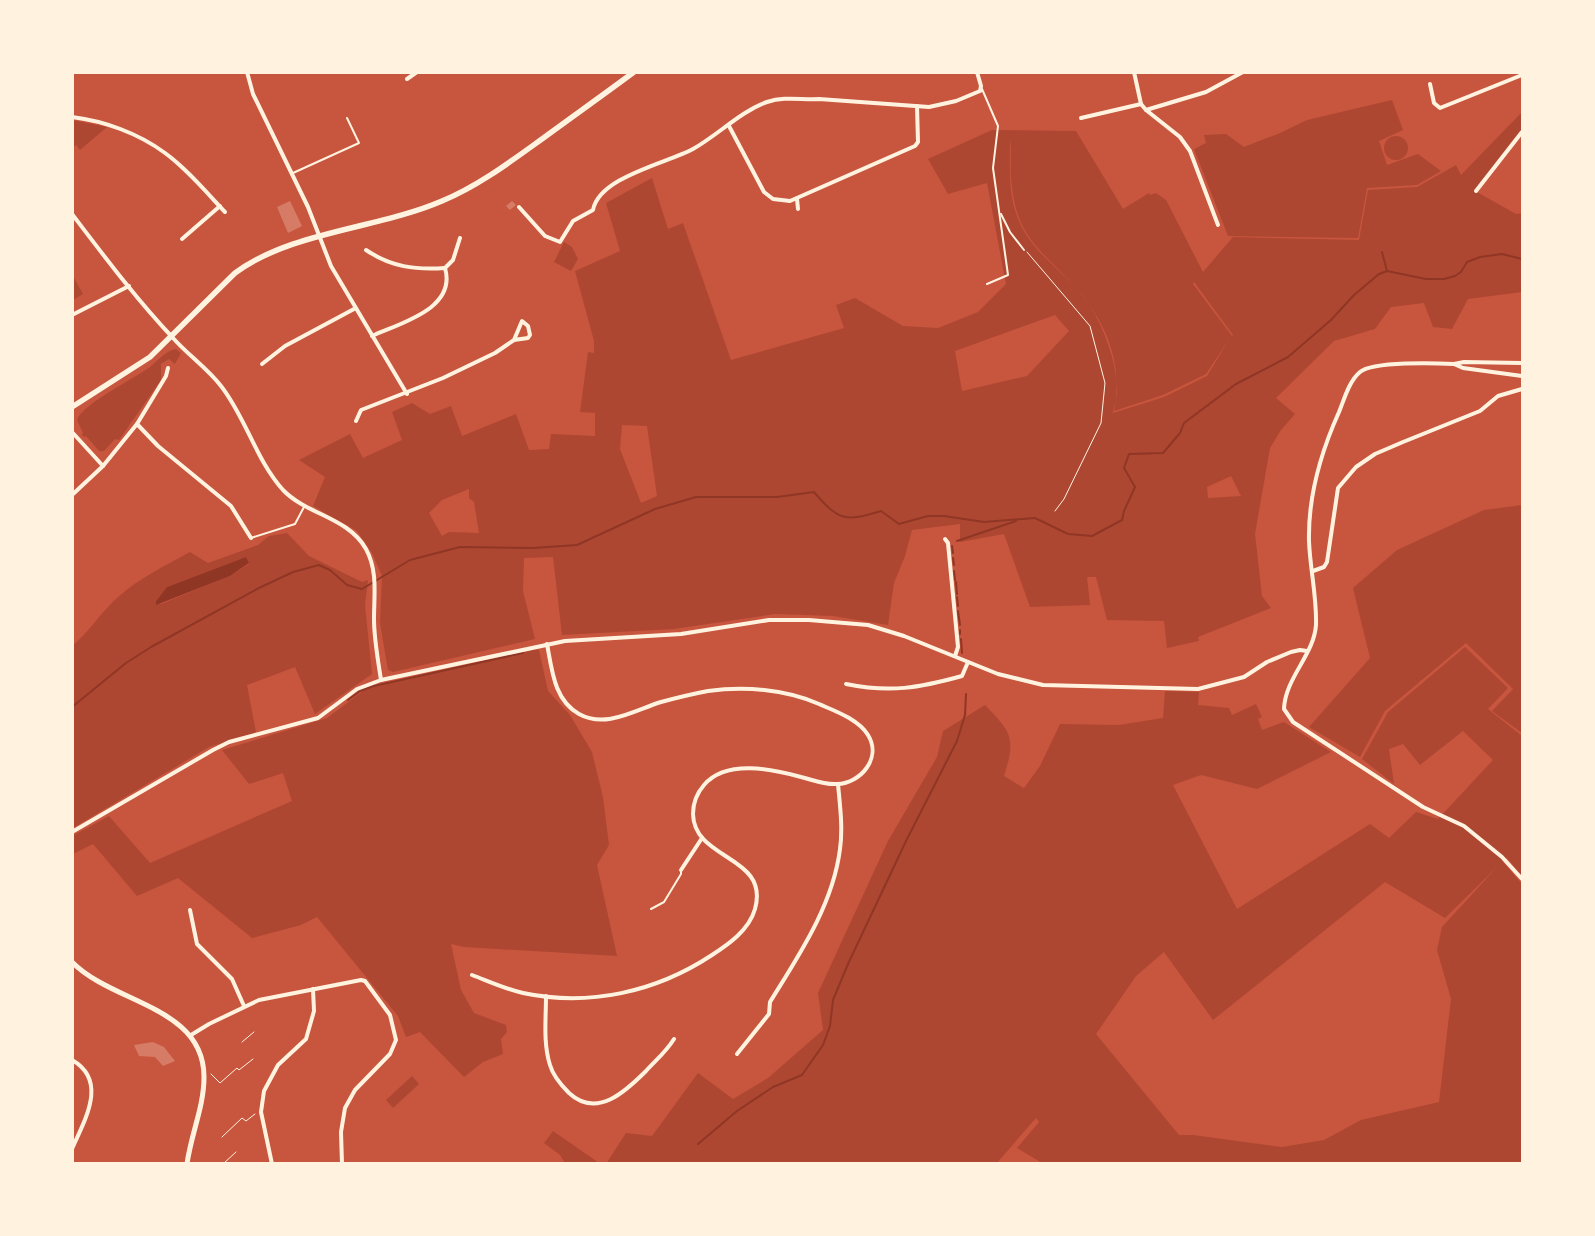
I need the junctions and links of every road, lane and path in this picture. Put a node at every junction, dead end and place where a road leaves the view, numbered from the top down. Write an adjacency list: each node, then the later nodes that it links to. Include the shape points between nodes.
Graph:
1 (246, 72): 19 (street)
2 (417, 72): 8 (street)
3 (634, 72): 29 (main road, via 496,172 463,191 403,215)
4 (977, 72): 10 (street)
5 (1134, 72): 11 (street)
6 (1243, 72): 13 (street, via 1206,92)
7 (1522, 75): 9 (street, via 1440,108 1434,103)
8 (407, 79)
9 (1430, 84)
10 (982, 89): 12 (street, via 941,106); 26 (lane, via 998,126 994,168)
11 (1141, 104): 13 (street); 16 (street)
12 (917, 106): 17 (street, via 790,97 759,105); 21 (street, via 918,142 915,146)
13 (1146, 110): 28 (street, via 1186,144)
14 (72, 116): 22 (street, via 115,127 165,153)
15 (347, 118): 19 (lane, via 359,143)
16 (1081, 118)
17 (728, 126): 21 (street, via 764,192 783,201); 23 (street, via 693,148 655,166 640,169 613,186 597,198 593,210 573,220 560,242 545,236)
18 (1522, 132): 20 (street)
19 (291, 174): 29 (street, via 308,207)
20 (1476, 191)
21 (797, 199): 24 (street)
22 (220, 206): 25 (street); 31 (street)
23 (519, 207)
24 (798, 209)
25 (226, 212)
26 (1000, 212): 33 (lane); 35 (lane, via 1008,275)
27 (72, 214): 36 (street)
28 (1218, 225)
29 (318, 238): 37 (street); 40 (main road, via 277,250 251,262)
30 (460, 238): 34 (street, via 453,260)
31 (182, 239)
32 (366, 250): 34 (street, via 377,258 418,269)
33 (1024, 250): 56 (path, via 1090,326 1104,383 1101,422)
34 (445, 268): 39 (street, via 446,282 442,294 431,308)
35 (987, 284)
36 (129, 286): 38 (street); 40 (street)
37 (354, 310): 39 (street); 43 (street, via 285,346)
38 (72, 315)
39 (372, 336): 48 (street)
40 (172, 337): 49 (main road, via 129,372); 55 (street, via 221,385 269,472 285,492)
41 (514, 340): 41 (street, via 522,321 525,322 530,335); 48 (street, via 495,353)
42 (1522, 363): 44 (street)
43 (262, 364)
44 (1454, 364): 46 (street); 59 (street, via 1381,366 1360,372 1331,429 1318,469 1310,518)
45 (168, 368): 51 (street)
46 (1522, 376)
47 (1522, 389): 59 (street, via 1502,394 1480,411 1394,446 1356,467 1338,488 1327,562)
48 (407, 394): 50 (street, via 361,410)
49 (72, 407)
50 (356, 421)
51 (137, 424): 53 (street); 57 (street, via 158,446 230,506)
52 (72, 432): 53 (street)
53 (103, 466): 54 (street)
54 (72, 495)
55 (304, 506): 57 (lane, via 295,524); 64 (street, via 344,526 366,549 375,586 374,620)
56 (1055, 511)
57 (251, 538)
58 (945, 540): 62 (street, via 958,647)
59 (1313, 571): 61 (street, via 1316,625 1313,643)
60 (547, 644): 62 (street, via 681,634 769,620 808,620 876,628); 64 (street); 66 (street, via 556,687 565,704 589,718 616,718 669,700 727,689 770,691 811,700 850,719 862,728 872,744 868,768 859,777)
61 (1307, 651): 63 (street, via 1291,652 1244,677 1198,689 1042,685 998,674); 70 (street, via 1284,703 1287,716 1432,811 1481,838)
62 (955, 656): 63 (street)
63 (968, 662): 65 (street, via 962,676 924,686 879,690)
64 (381, 680): 67 (street, via 357,689 318,718 229,742)
65 (846, 684)
66 (838, 784): 68 (street, via 752,769 723,772 711,778 697,796 694,818); 82 (street, via 840,849 832,886 813,930 770,1002 769,1014)
67 (72, 832)
68 (702, 838): 69 (street); 76 (street, via 739,863 754,882 757,893 749,924 693,968 642,989 594,997)
69 (681, 870): 71 (lane, via 664,902)
70 (1522, 879)
71 (651, 909)
72 (190, 910): 77 (street, via 197,944 232,979)
73 (72, 962): 79 (street, via 101,984 169,1016)
74 (472, 975): 76 (street, via 520,992)
75 (313, 989): 77 (street, via 284,993); 86 (street, via 314,1011 308,1034 270,1076); 93 (street, via 365,981 390,1015 394,1026 396,1040 390,1054 355,1090 345,1108 341,1132)
76 (546, 996): 80 (street, via 550,1066 560,1085 584,1102 601,1103 624,1093 667,1051)
77 (244, 1006): 79 (street)
78 (254, 1032): 81 (path)
79 (191, 1035): 85 (street)
80 (674, 1039)
81 (242, 1042)
82 (737, 1054)
83 (252, 1059): 85 (path, via 220,1083)
84 (72, 1060): 88 (street, via 87,1074 92,1100)
85 (203, 1068): 90 (street, via 202,1096)
86 (261, 1112): 87 (path, via 246,1121 242,1118); 92 (street)
87 (222, 1137)
88 (72, 1148)
89 (236, 1152): 91 (path)
90 (187, 1164)
91 (223, 1164)
92 (272, 1164)
93 (342, 1164)

